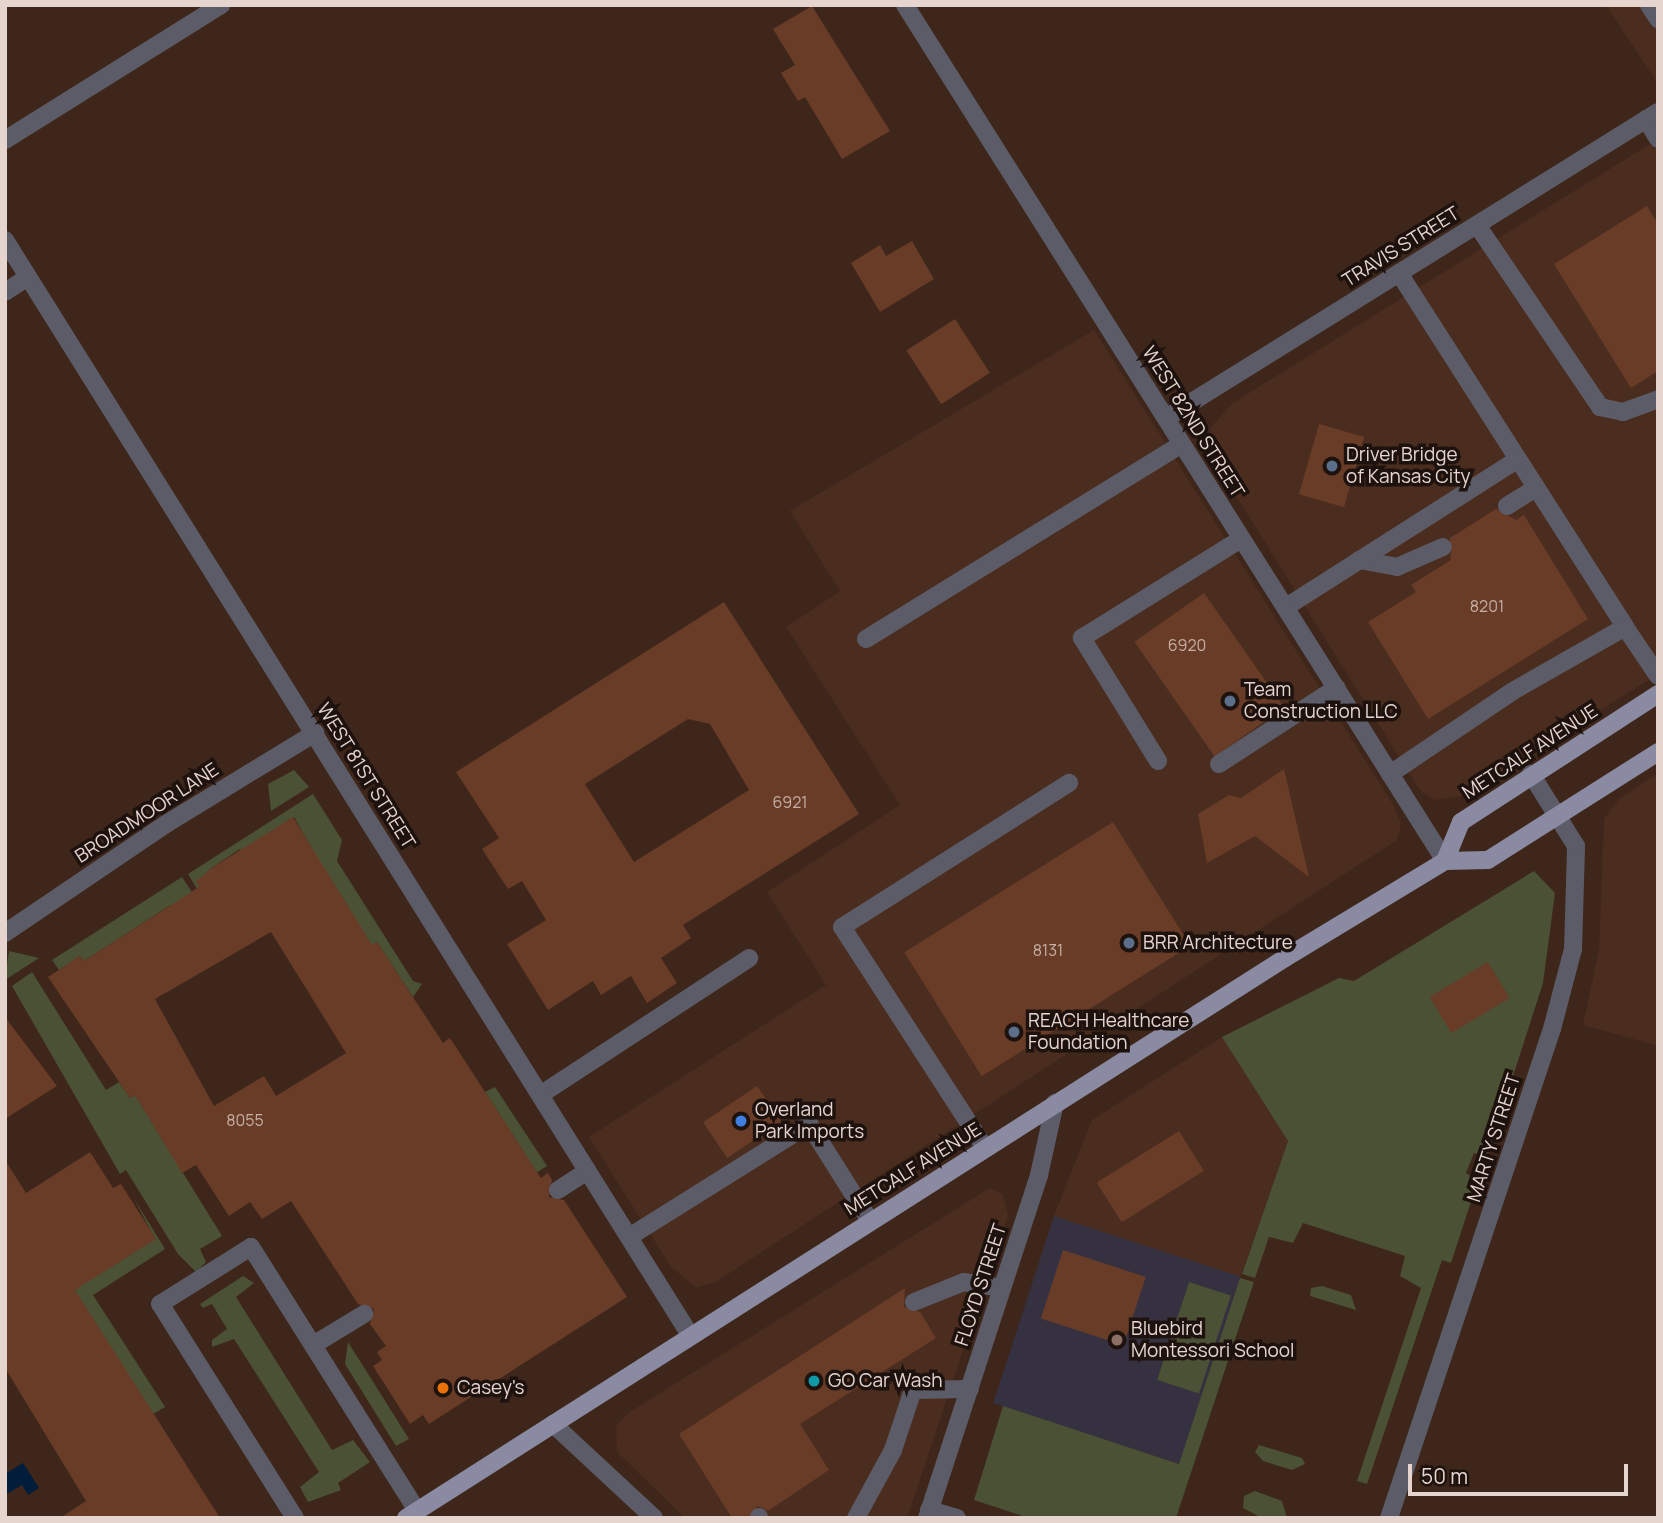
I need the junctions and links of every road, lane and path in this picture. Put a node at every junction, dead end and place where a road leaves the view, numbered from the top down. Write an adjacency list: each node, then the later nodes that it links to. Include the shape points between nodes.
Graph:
1 (221, 5): 7 (street)
2 (905, 5): 14 (street, WEST 82ND STREET)
3 (1649, 5): 4 (street)
4 (1658, 19)
5 (1652, 116): 6 (street); 8 (street, TRAVIS STREET)
6 (1658, 139)
7 (5, 140)
8 (1477, 225): 10 (street, TRAVIS STREET); 13 (street, via 1600,407 1623,412)
9 (5, 240): 11 (street, WEST 81ST STREET)
10 (1399, 273): 14 (street, TRAVIS STREET); 16 (street)
11 (28, 277): 12 (street); 28 (street, WEST 81ST STREET)
12 (5, 292)
13 (1658, 399)
14 (1166, 418): 15 (street, WEST 82ND STREET)
15 (1182, 444): 19 (street, WEST 82ND STREET); 24 (street)
16 (1518, 459): 17 (street); 21 (street)
17 (1535, 488): 18 (street); 23 (street)
18 (1507, 506)
19 (1241, 538): 22 (street, WEST 82ND STREET); 30 (street, via 1082,638)
20 (1443, 547): 21 (street, via 1397,567)
21 (1359, 560): 22 (street)
22 (1286, 607): 26 (street, WEST 82ND STREET)
23 (1625, 627): 25 (street); 32 (street, via 1513,691)
24 (866, 639)
25 (1658, 676)
26 (1336, 688): 31 (street); 32 (street, WEST 82ND STREET)
27 (1658, 694): 33 (main road, METCALF AVENUE)
28 (314, 733): 37 (street, BROADMOOR LANE, via 166,824); 39 (street, WEST 81ST STREET)
29 (1658, 752): 35 (main road)
30 (1158, 761)
31 (1219, 764)
32 (1390, 774): 36 (street, WEST 82ND STREET)
33 (1531, 774): 35 (street, MARTY STREET); 36 (main road, METCALF AVENUE, via 1461,822)
34 (1069, 783): 41 (street, via 842,927)
35 (1556, 817): 36 (main road, via 1488,860); 59 (street, MARTY STREET, via 1576,846 1573,949 1552,1029)
36 (1445, 861): 40 (main road, METCALF AVENUE)
37 (5, 933)
38 (749, 958): 39 (street)
39 (540, 1095): 42 (street, WEST 81ST STREET)
40 (1055, 1103): 41 (main road, METCALF AVENUE); 46 (street, FLOYD STREET, via 1039,1175)
41 (985, 1148): 44 (main road, METCALF AVENUE)
42 (587, 1171): 43 (street); 45 (street, WEST 81ST STREET)
43 (558, 1190)
44 (870, 1221): 45 (street, via 809,1124); 49 (main road, METCALF AVENUE)
45 (629, 1237): 49 (street, WEST 81ST STREET)
46 (1002, 1288): 47 (street, via 964,1282); 51 (street, FLOYD STREET)
47 (914, 1302)
48 (364, 1314): 50 (street)
49 (690, 1335): 52 (main road, METCALF AVENUE)
50 (313, 1345): 53 (street); 55 (street, via 251,1247 160,1304)
51 (970, 1389): 54 (street, FLOYD STREET); 57 (street, via 913,1390 896,1443)
52 (553, 1424): 53 (main road, METCALF AVENUE); 56 (street)
53 (412, 1514)
54 (928, 1514): 58 (street)
55 (295, 1518)
56 (654, 1518)
57 (856, 1518)
58 (957, 1518)
59 (1389, 1518)

